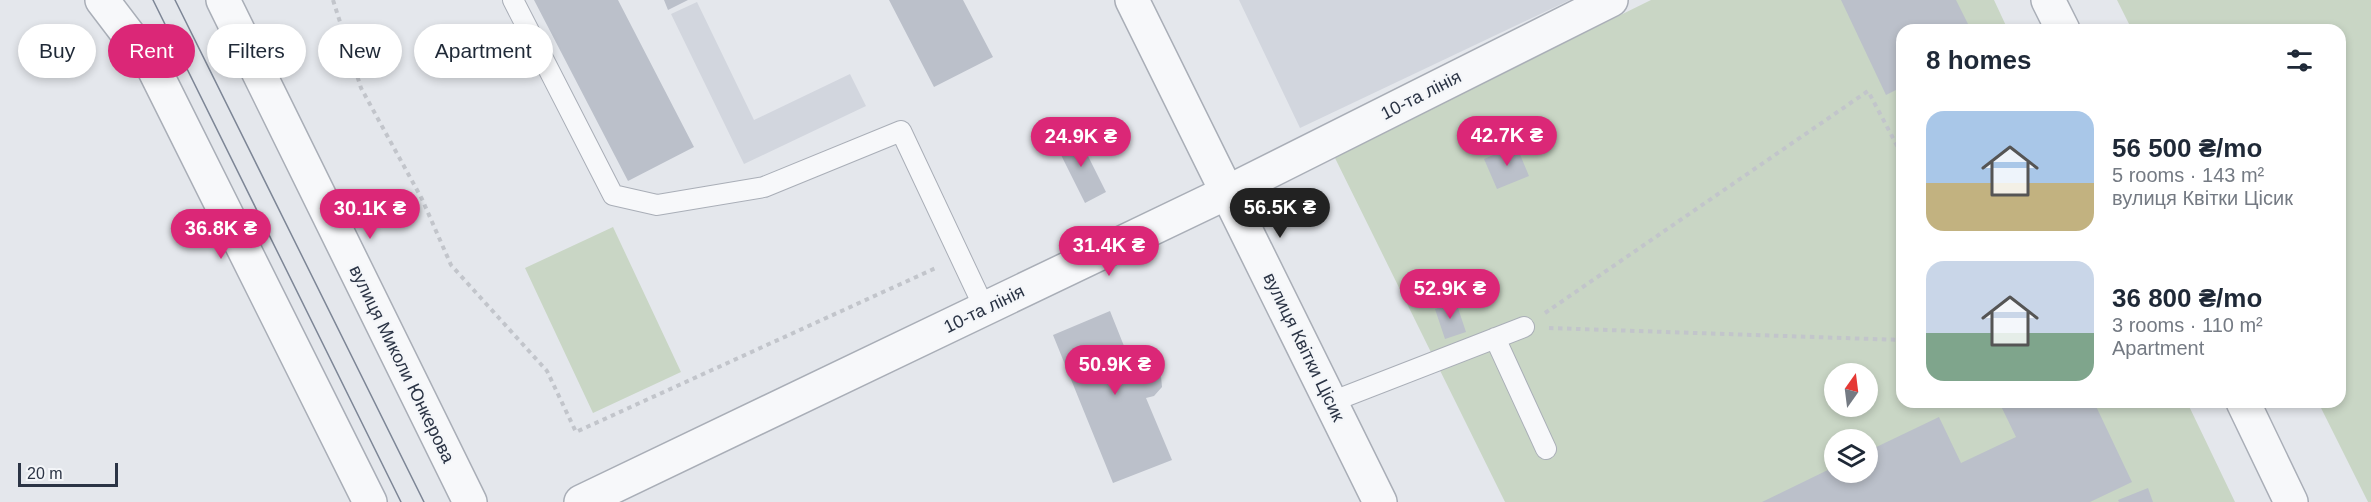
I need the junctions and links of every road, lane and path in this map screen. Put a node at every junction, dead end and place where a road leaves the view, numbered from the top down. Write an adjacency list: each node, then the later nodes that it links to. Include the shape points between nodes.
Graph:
1 (102, 0): 19 (street, via 153,67)
2 (224, 0): 20 (street, вулиця Миколи Юнкерова)
3 (333, 0): 11 (path, via 361,88 422,199 451,266 547,370 576,432)
4 (513, 0): 11 (lane, via 613,195 657,205 764,187 901,131)
5 (1132, 0): 10 (street, вулиця Квітки Цісик)
6 (1611, 0): 10 (street, 10-та лінія)
7 (2049, 0): 8 (street)
8 (2060, 24)
9 (1896, 145): 13 (path, via 1868,91)
10 (1228, 192): 16 (street, вулиця Квітки Цісик); 21 (street, 10-та лінія)
11 (961, 257): 12 (lane)
12 (982, 303)
13 (1524, 327): 14 (lane); 15 (path)
14 (1495, 338): 16 (lane); 18 (lane)
15 (1896, 339)
16 (1331, 402): 22 (street, вулиця Квітки Цісик)
17 (2246, 408): 23 (street)
18 (1546, 449)
19 (370, 502)
20 (470, 502)
21 (581, 502)
22 (1380, 502)
23 (2291, 502)

